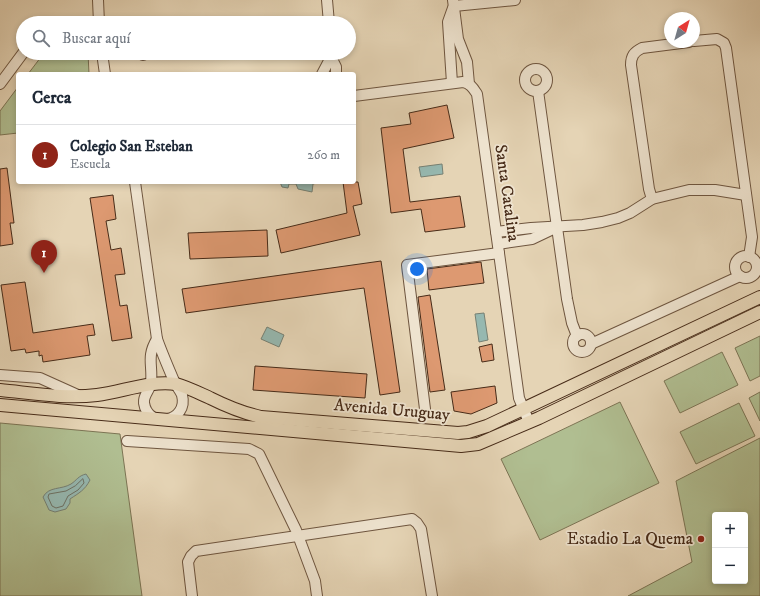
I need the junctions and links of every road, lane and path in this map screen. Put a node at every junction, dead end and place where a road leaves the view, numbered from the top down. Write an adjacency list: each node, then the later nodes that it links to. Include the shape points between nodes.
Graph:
1 (98, 0): 5 (street)
2 (327, 0): 6 (street)
3 (515, 0): 4 (street)
4 (453, 3): 16 (street, via 448,22); 18 (street, via 458,39 467,62)
5 (99, 16)
6 (328, 16)
7 (700, 40): 22 (street, via 718,39 726,48)
8 (664, 45): 23 (street, via 642,48 631,58)
9 (18, 60): 17 (street)
10 (103, 60): 13 (street)
11 (329, 60): 14 (street)
12 (333, 60): 15 (street)
13 (105, 72)
14 (323, 72)
15 (336, 72)
16 (452, 83): 18 (street); 20 (street)
17 (0, 84)
18 (469, 84): 25 (street, Santa Catalina, via 477,94)
19 (538, 91): 24 (street)
20 (356, 96)
21 (135, 184): 32 (street)
22 (746, 195): 23 (street, via 700,189); 27 (street, via 752,237)
23 (652, 199): 24 (street, via 618,218)
24 (557, 227): 25 (street); 26 (street, via 532,239); 31 (street, via 567,299)
25 (496, 232): 26 (street, Santa Catalina)
26 (498, 249): 40 (street, via 407,265); 41 (street, Santa Catalina, via 519,398)
27 (749, 257): 28 (street, via 742,257 736,263 735,270); 28 (street, via 755,260 757,270 750,278)
28 (740, 276): 33 (street)
29 (760, 297): 41 (main road, Avenida Uruguay)
30 (760, 312): 43 (main road, Avenida Uruguay)
31 (577, 336): 33 (street, via 588,336); 33 (street, via 574,344 578,350 586,350)
32 (157, 339): 35 (street); 36 (street, via 150,356)
33 (591, 344)
34 (0, 374): 38 (street, via 40,378)
35 (176, 384): 36 (main road, Avenida Uruguay); 41 (main road, Avenida Uruguay, via 246,414 261,417 458,433 478,430); 42 (street, via 182,394 183,404 179,413 171,419)
36 (151, 385): 38 (main road, Avenida Uruguay); 42 (street, via 144,397 146,411 152,417)
37 (0, 390): 38 (main road, Avenida Uruguay)
38 (80, 396)
39 (0, 405): 42 (main road, Avenida Uruguay)
40 (425, 409)
41 (523, 409): 43 (street, Santa Catalina)
42 (161, 420): 43 (main road, Avenida Uruguay, via 461,446 478,444)
43 (529, 422)
44 (127, 441): 45 (street, via 256,452 264,462)
45 (298, 535): 46 (street, via 196,550 188,562); 47 (street); 48 (street, via 412,519 421,529)
46 (192, 596)
47 (317, 596)
48 (432, 596)

